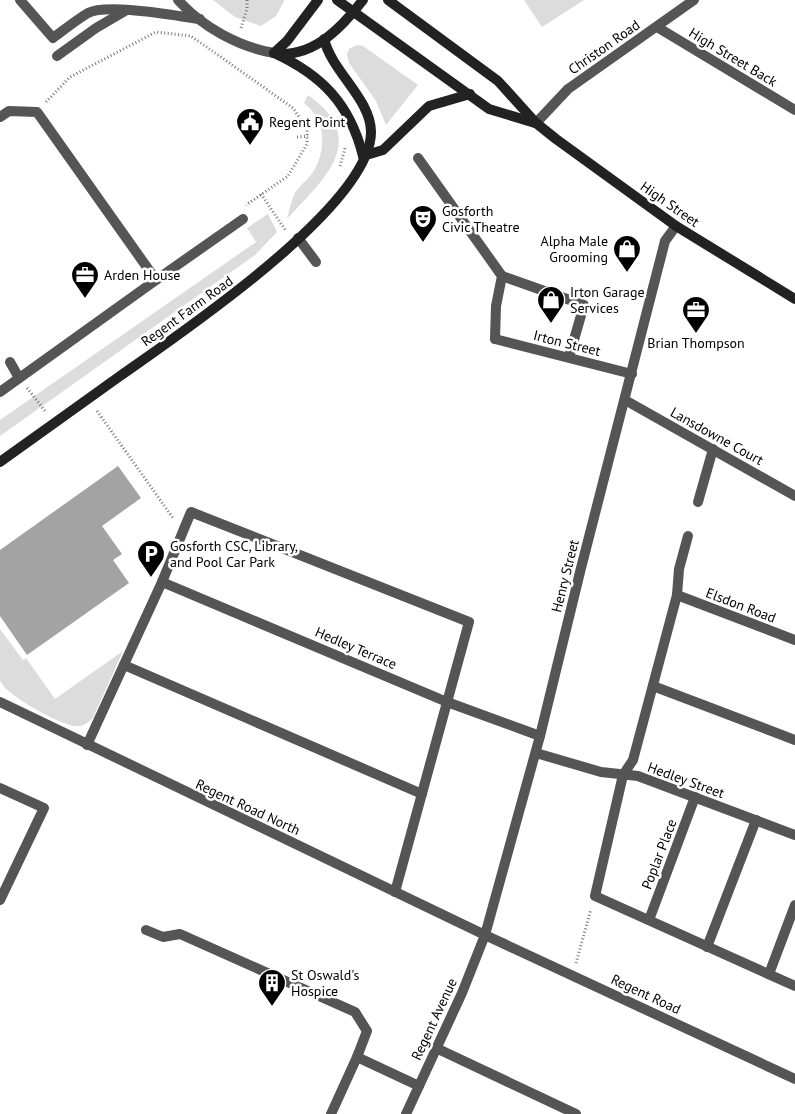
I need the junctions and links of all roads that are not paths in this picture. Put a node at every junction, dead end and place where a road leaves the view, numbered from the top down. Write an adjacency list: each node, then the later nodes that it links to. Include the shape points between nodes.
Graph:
1 (20, 0): 9 (street, via 53,38 90,12)
2 (173, 0): 8 (street)
3 (318, 0): 14 (street)
4 (337, 0): 10 (street, High Street)
5 (363, 0): 10 (street)
6 (388, 0): 19 (street, High Street, via 498,81)
7 (694, 0): 12 (street, Christon Road)
8 (181, 2): 11 (street)
9 (125, 11): 11 (street); 15 (street)
10 (354, 11): 13 (street); 16 (street, High Street)
11 (200, 19): 14 (street, via 226,37 259,51)
12 (657, 27): 17 (street, High Street Back); 19 (street, Christon Road, via 568,89)
13 (324, 39): 14 (street, via 300,52); 20 (street, Regent Farm Road, via 328,55 356,94 369,120 371,133)
14 (274, 53): 20 (street, via 305,69 339,100 354,124)
15 (57, 56)
16 (470, 94): 19 (street, High Street, via 489,109); 20 (street, via 429,106 383,150)
17 (795, 110)
18 (0, 117): 27 (street, via 9,111 37,112)
19 (536, 123): 23 (street, High Street)
20 (364, 156): 24 (street, Regent Farm Road, via 351,181)
21 (418, 158): 26 (street)
22 (243, 219): 27 (street)
23 (676, 226): 28 (street, High Street); 31 (street, Henry Street, via 665,240)
24 (296, 240): 25 (street); 36 (street, Regent Farm Road, via 215,309)
25 (316, 262)
26 (502, 276): 29 (street, Irton Street, via 496,306 495,339); 29 (street, via 584,306)
27 (156, 280): 32 (street)
28 (795, 299)
29 (569, 357): 31 (street, Irton Street)
30 (10, 362): 32 (street)
31 (632, 374): 34 (street, Henry Street)
32 (23, 382): 33 (street)
33 (0, 392)
34 (625, 400): 35 (street, Lansdowne Court); 47 (street, Henry Street)
35 (713, 449): 37 (street, Lansdowne Court); 38 (street)
36 (0, 462)
37 (795, 496)
38 (698, 502)
39 (688, 536): 41 (street, via 679,569)
40 (162, 582): 43 (street); 46 (street, Hedley Terrace); 46 (street, via 191,512 469,622)
41 (677, 595): 42 (street, Elsdon Road); 44 (street)
42 (795, 640)
43 (124, 665): 49 (street); 53 (street)
44 (653, 686): 48 (street); 51 (street, via 632,760)
45 (0, 702): 49 (street, Regent Road North)
46 (448, 702): 47 (street, Hedley Terrace); 53 (street)
47 (540, 736): 50 (street, Henry Street)
48 (795, 740)
49 (87, 745): 57 (street, Regent Road North)
50 (536, 753): 51 (street, Hedley Street); 62 (street, Henry Street)
51 (623, 775): 54 (street, Hedley Street, via 638,776); 60 (street, via 595,896)
52 (0, 788): 58 (street, via 44,808)
53 (422, 794): 57 (street)
54 (695, 797): 55 (street, Hedley Street); 60 (street, Poplar Place)
55 (756, 820): 56 (street, Hedley Street); 63 (street)
56 (795, 835)
57 (395, 892): 62 (street, Regent Road North)
58 (0, 900)
59 (795, 905): 64 (street)
60 (649, 920): 63 (street)
61 (146, 930): 67 (street, via 163,938 180,934 355,1012 367,1031)
62 (485, 935): 66 (street, Regent Avenue); 68 (street, Regent Road)
63 (707, 947): 64 (street)
64 (769, 974): 65 (street)
65 (795, 986)
66 (436, 1048): 69 (street, Regent Avenue); 72 (street)
67 (357, 1058): 69 (street); 70 (street)
68 (795, 1078)
69 (418, 1086): 71 (street, Regent Avenue)
70 (330, 1114)
71 (406, 1114)
72 (576, 1114)

